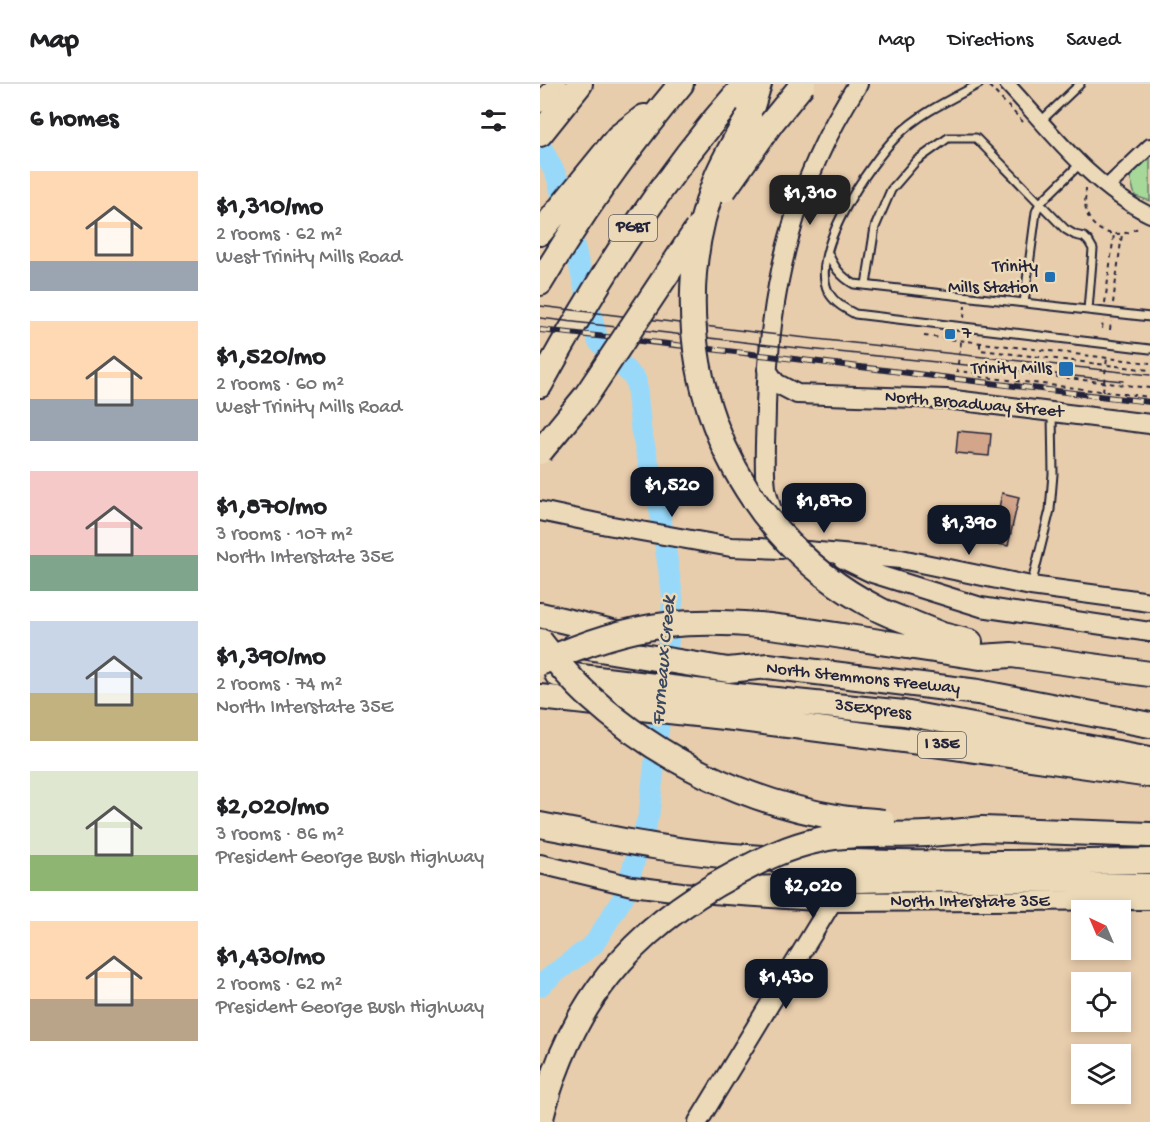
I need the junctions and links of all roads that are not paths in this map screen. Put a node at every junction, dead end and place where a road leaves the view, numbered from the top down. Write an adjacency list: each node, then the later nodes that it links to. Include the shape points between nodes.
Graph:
1 (556, 84): 11 (main road)
2 (580, 84): 13 (highway)
3 (745, 84): 28 (highway, PGBT, via 671,173 591,296)
4 (759, 84): 42 (highway, bridge, via 750,116 717,176 706,209 695,270 696,356 700,380 724,449 778,531 848,591 878,609 932,631)
5 (803, 84): 33 (highway, bridge, via 745,158 586,396)
6 (858, 84): 27 (main road, via 823,144 792,224 773,304)
7 (979, 84): 20 (lane, via 938,105 898,135 870,166 847,203)
8 (1007, 84): 12 (street)
9 (1080, 84): 12 (lane)
10 (677, 89): 19 (highway, via 618,137); 21 (highway, PGBT, via 587,208)
11 (540, 103)
12 (1041, 121): 15 (street)
13 (540, 134)
14 (1150, 146): 16 (street)
15 (1081, 163): 16 (street); 17 (lane)
16 (1107, 187): 18 (street)
17 (1040, 203): 22 (lane, via 976,138 948,138 916,161 891,190 875,227); 23 (lane); 24 (lane, via 1065,229 1084,237 1093,249)
18 (1150, 215)
19 (540, 233)
20 (828, 253): 22 (lane, via 843,278); 26 (lane, via 827,290 837,304 855,314)
21 (540, 283)
22 (866, 285): 23 (lane)
23 (1024, 303): 24 (lane)
24 (1088, 310): 25 (lane)
25 (1150, 317)
26 (1150, 349)
27 (767, 370): 29 (main road, North Broadway Street, via 776,383); 31 (main road)
28 (540, 385)
29 (798, 394): 30 (main road, North Broadway Street, via 946,399); 31 (main road, via 779,404)
30 (1053, 412): 32 (main road, North Broadway Street); 37 (lane, via 1050,510)
31 (766, 422): 35 (main road, via 766,488)
32 (1150, 424)
33 (540, 452)
34 (540, 511): 35 (main road, via 731,547)
35 (782, 549): 36 (main road)
36 (830, 553): 37 (main road, via 901,559); 40 (main road, via 872,573 981,607)
37 (1031, 586): 38 (main road)
38 (1150, 602)
39 (540, 615): 44 (highway, bridge)
40 (1150, 632)
41 (540, 641): 44 (highway); 53 (highway, bridge, via 587,695 619,721 676,760 733,788 806,811 844,818)
42 (1012, 656): 43 (highway, bridge, via 980,657 784,629 698,623 609,637); 46 (highway)
43 (540, 663)
44 (728, 664): 49 (highway, North Stemmons Freeway, via 978,692)
45 (540, 670): 48 (highway)
46 (1150, 674)
47 (540, 697): 48 (highway, I 35E, bridge, via 583,703)
48 (735, 706): 50 (highway, 35Express, via 904,713); 51 (highway, I 35E, via 927,742)
49 (1150, 725)
50 (1150, 759)
51 (1150, 775)
52 (540, 825): 55 (highway, via 731,856 935,864)
53 (982, 829): 54 (highway); 62 (highway, bridge, via 819,840 774,855 697,896 635,945 594,994 564,1048)
54 (1150, 835)
55 (1150, 861)
56 (540, 864): 59 (main road, North Interstate 35E, via 632,886)
57 (837, 883): 58 (main road, North Interstate 35E); 59 (main road, North Interstate 35E); 61 (main road)
58 (1150, 883)
59 (682, 892): 61 (main road, North Interstate 35E)
60 (1150, 900): 61 (main road, North Interstate 35E)
61 (831, 902): 63 (main road)
62 (540, 1122)
63 (698, 1122)

